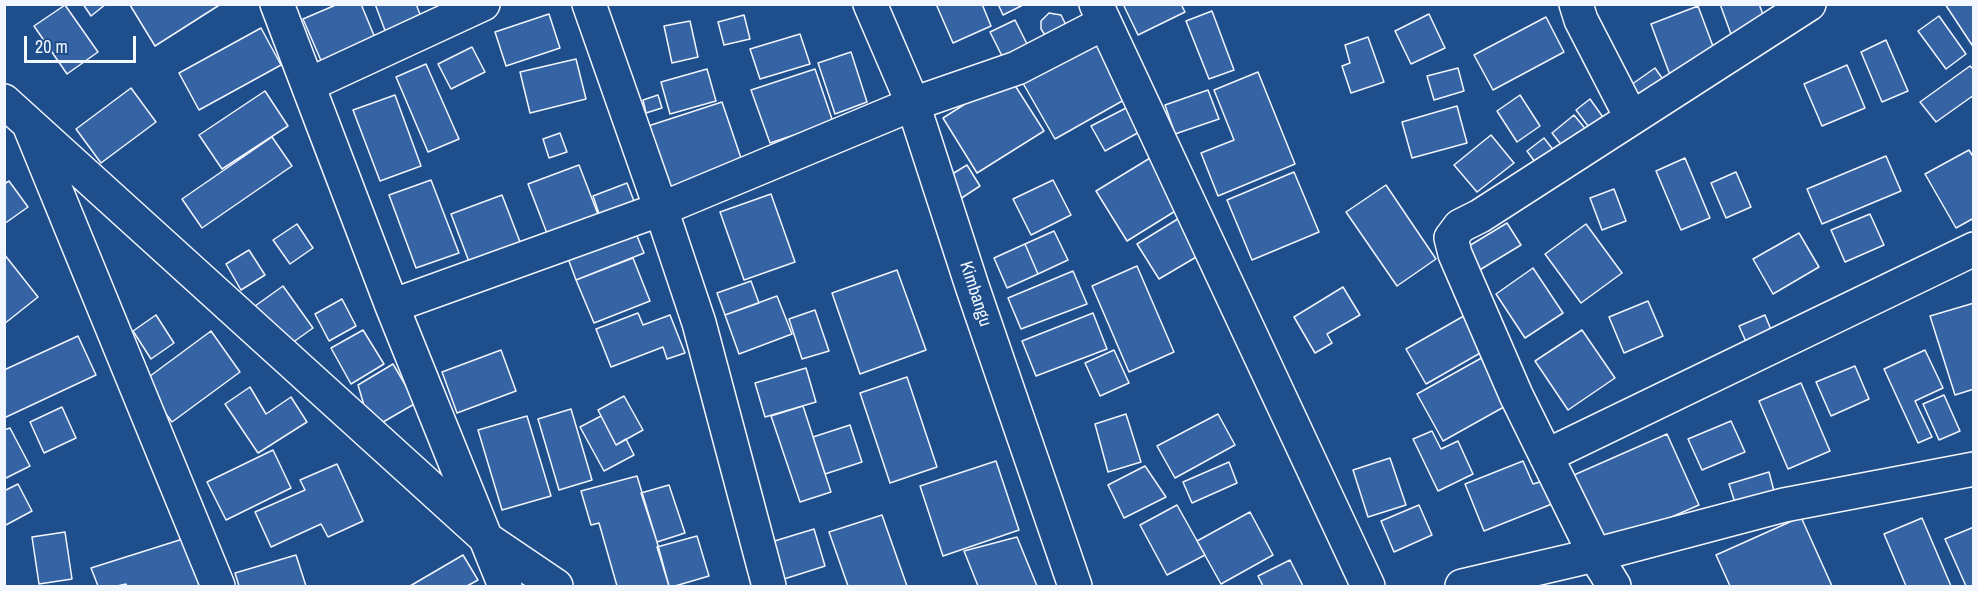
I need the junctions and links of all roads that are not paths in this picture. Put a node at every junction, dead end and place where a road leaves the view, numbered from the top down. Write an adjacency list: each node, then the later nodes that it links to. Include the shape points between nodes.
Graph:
1 (277, 4): 8 (street)
2 (483, 4): 8 (street)
3 (589, 4): 12 (street)
4 (870, 4): 9 (street, Kimbangu)
5 (1576, 4): 11 (street)
6 (1809, 4): 11 (street)
7 (1100, 14): 9 (street, via 1017,68); 24 (street)
8 (308, 85): 14 (street)
9 (913, 104): 12 (street); 23 (street, Kimbangu)
10 (16, 110): 17 (street); 19 (street)
11 (1631, 117): 15 (street, via 1460,226 1451,238 1516,395)
12 (662, 209): 14 (street); 22 (street, via 699,323)
13 (1974, 249): 15 (street)
14 (392, 306): 17 (street)
15 (1546, 456): 18 (street)
16 (1974, 469): 18 (street, via 1784,505)
17 (488, 540): 20 (street); 21 (street)
18 (1595, 555): 25 (street); 26 (street)
19 (218, 586)
20 (506, 586)
21 (556, 586)
22 (769, 586)
23 (1075, 586)
24 (1368, 586)
25 (1462, 586)
26 (1614, 586)

